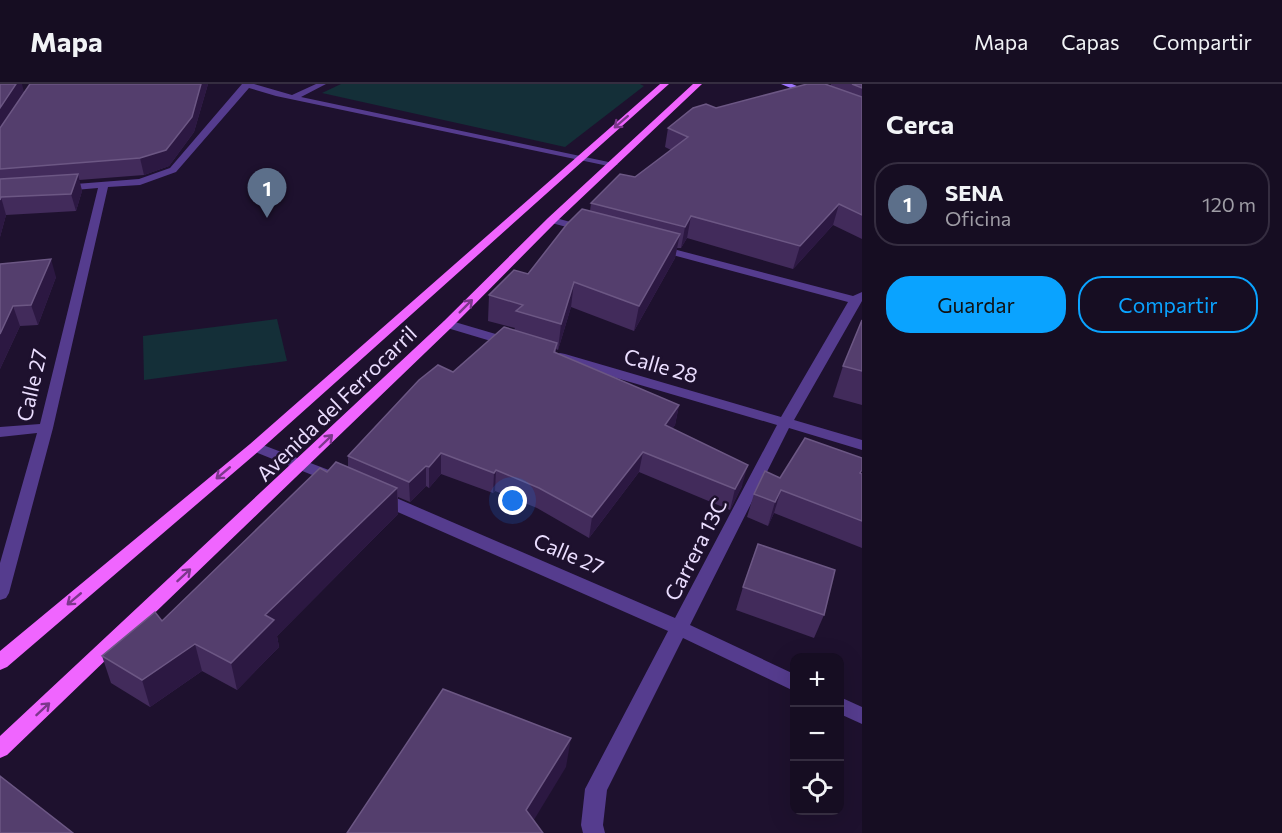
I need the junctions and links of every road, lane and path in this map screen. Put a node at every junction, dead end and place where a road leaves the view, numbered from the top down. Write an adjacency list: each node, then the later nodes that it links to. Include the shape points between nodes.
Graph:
1 (274, 84): 7 (street)
2 (322, 84): 7 (street)
3 (665, 84): 9 (main road, Avenida del Ferrocarril, one-way to 9)
4 (698, 84): 10 (main road, Avenida del Ferrocarril)
5 (785, 84): 8 (main road)
6 (247, 85): 7 (street); 11 (street, via 172,170 140,182)
7 (297, 96): 9 (street)
8 (818, 96)
9 (581, 157): 10 (street); 24 (main road, Avenida del Ferrocarril)
10 (613, 164): 13 (main road, Avenida del Ferrocarril)
11 (103, 186): 12 (street); 21 (street, Calle 27)
12 (57, 188)
13 (552, 220): 14 (street); 17 (main road, Avenida del Ferrocarril, one-way to 13)
14 (597, 232)
15 (642, 244): 16 (street)
16 (859, 298): 20 (street, Carrera 13C)
17 (448, 324): 18 (street); 25 (main road, Avenida del Ferrocarril, one-way to 17)
18 (526, 347)
19 (549, 354): 20 (street, Calle 28)
20 (785, 423): 23 (street, Calle 28); 27 (street, Carrera 13C)
21 (46, 428): 22 (street); 26 (street, Calle 27)
22 (0, 432)
23 (862, 445)
24 (255, 447): 25 (street, Calle 27); 28 (main road, Avenida del Ferrocarril, one-way to 28)
25 (302, 464): 27 (street, Calle 27); 32 (main road, Avenida del Ferrocarril, one-way to 25)
26 (0, 593)
27 (680, 628): 29 (street, Calle 27); 33 (street, Carrera 13C, via 596,789)
28 (0, 662)
29 (790, 681)
30 (844, 707): 31 (street)
31 (862, 716)
32 (0, 749)
33 (594, 833)

